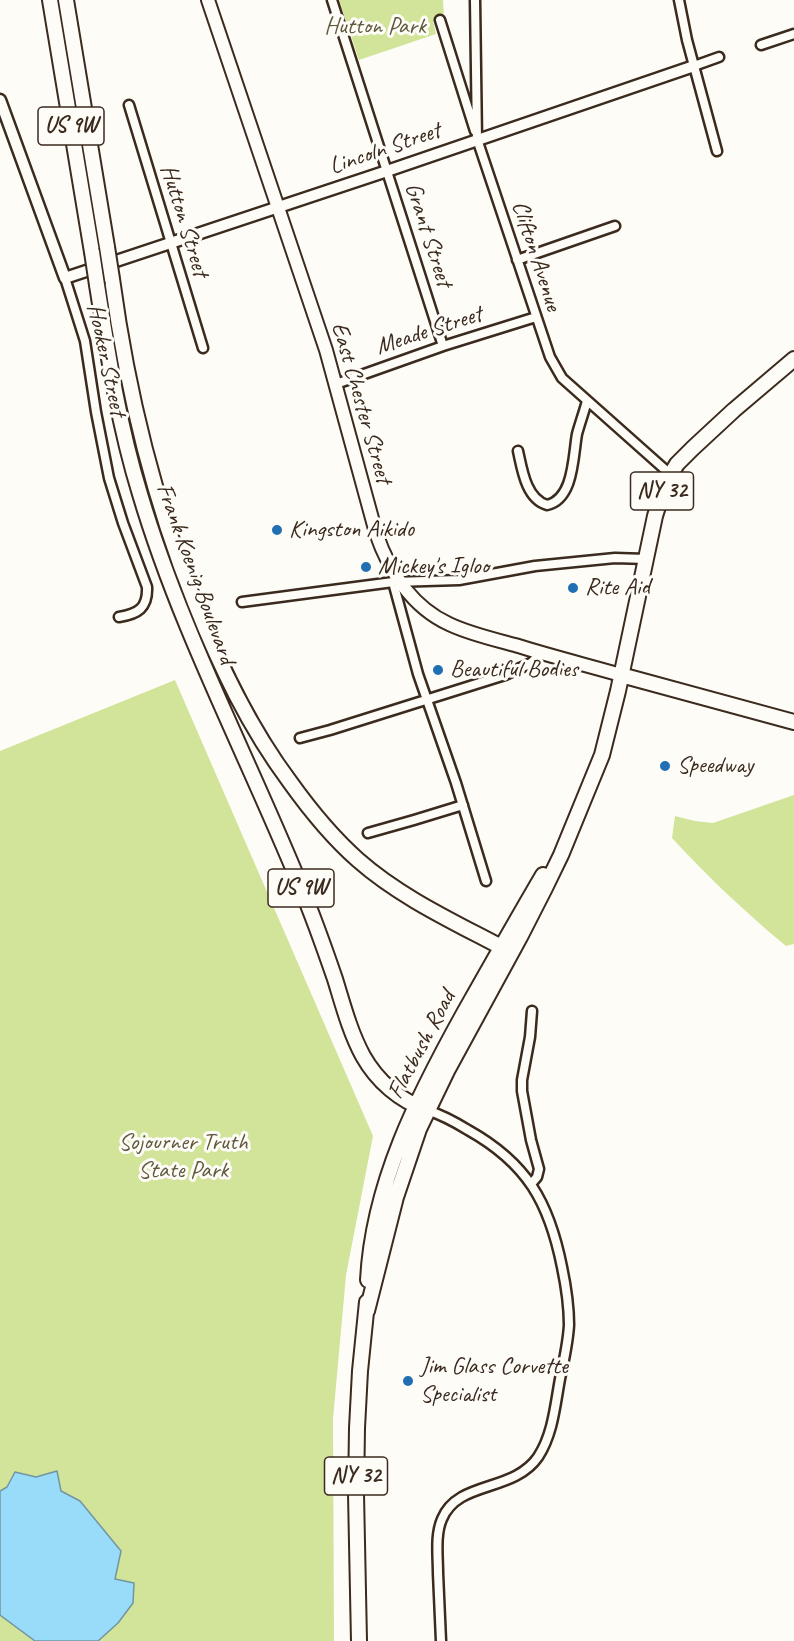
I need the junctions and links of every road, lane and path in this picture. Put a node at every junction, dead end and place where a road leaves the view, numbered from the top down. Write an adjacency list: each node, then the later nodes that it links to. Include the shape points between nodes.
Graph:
1 (50, 0): 46 (main road, Frank Koenig Boulevard / US 9W, bridge, via 105,338 128,450 147,516 200,657 300,884 358,1046 382,1080)
2 (66, 0): 43 (main road, Frank Koenig Boulevard / US 9W, bridge, via 136,412 162,512 224,671 272,758 331,833 358,860 404,894)
3 (208, 0): 17 (main road, East Chester Street)
4 (332, 0): 16 (street, Grant Street)
5 (475, 0): 14 (street, Clifton Avenue)
6 (679, 0): 11 (street)
7 (440, 20): 14 (street)
8 (794, 34): 9 (street)
9 (761, 45)
10 (719, 57): 11 (street, Lincoln Street)
11 (694, 66): 14 (street, Lincoln Street); 15 (street)
12 (0, 100): 21 (street, Hooker Street)
13 (129, 105): 19 (street, Hutton Street)
14 (477, 139): 16 (street, Lincoln Street); 20 (street, Clifton Avenue)
15 (717, 151)
16 (387, 171): 17 (street, Lincoln Street); 23 (street, Grant Street)
17 (277, 208): 19 (street, Lincoln Street); 26 (main road, East Chester Street)
18 (615, 226): 20 (street)
19 (171, 243): 21 (street, Lincoln Street); 24 (street, Hutton Street)
20 (517, 260): 22 (street, Clifton Avenue)
21 (65, 278): 33 (street, Hooker Street, via 85,341 110,478 147,587 145,604)
22 (536, 318): 23 (street, Meade Street); 27 (street, Clifton Avenue, via 554,366)
23 (443, 346): 26 (street, Meade Street)
24 (203, 348)
25 (794, 359): 29 (main road, NY 32, via 712,430)
26 (336, 384): 31 (main road, East Chester Street, via 376,533)
27 (587, 402): 28 (street, via 571,474 558,501 542,504 531,494); 29 (street, Clifton Avenue)
28 (518, 451)
29 (670, 474): 30 (main road, NY 32, via 657,505)
30 (646, 558): 31 (street, via 535,566 459,580); 35 (main road, NY 32)
31 (397, 582): 32 (street); 34 (main road, East Chester Street, via 448,624); 36 (street, East Chester Street)
32 (242, 602)
33 (119, 617)
34 (541, 653): 35 (main road, East Chester Street); 36 (street, via 518,670)
35 (621, 675): 37 (main road); 40 (main road, Flatbush Road, via 606,740)
36 (427, 700): 38 (street); 39 (street, East Chester Street)
37 (794, 722)
38 (300, 738)
39 (463, 805): 41 (street); 42 (street, East Chester Street)
40 (574, 821): 43 (main road, Flatbush Road); 44 (main road, Flatbush Road, via 554,871)
41 (368, 832)
42 (486, 881)
43 (501, 947): 44 (main road); 46 (main road, Flatbush Road / NY 32)
44 (507, 962): 46 (main road, Flatbush Road, via 447,1071)
45 (532, 1011): 47 (street, via 522,1080 539,1169)
46 (421, 1108): 47 (street, via 495,1147); 48 (main road, Flatbush Road / NY 32, via 394,1158 369,1266 357,1438)
47 (531, 1184): 49 (street, via 557,1240 568,1294 569,1324 551,1427 531,1465 511,1479 469,1493 447,1509 437,1538)
48 (359, 1641)
49 (441, 1641)

